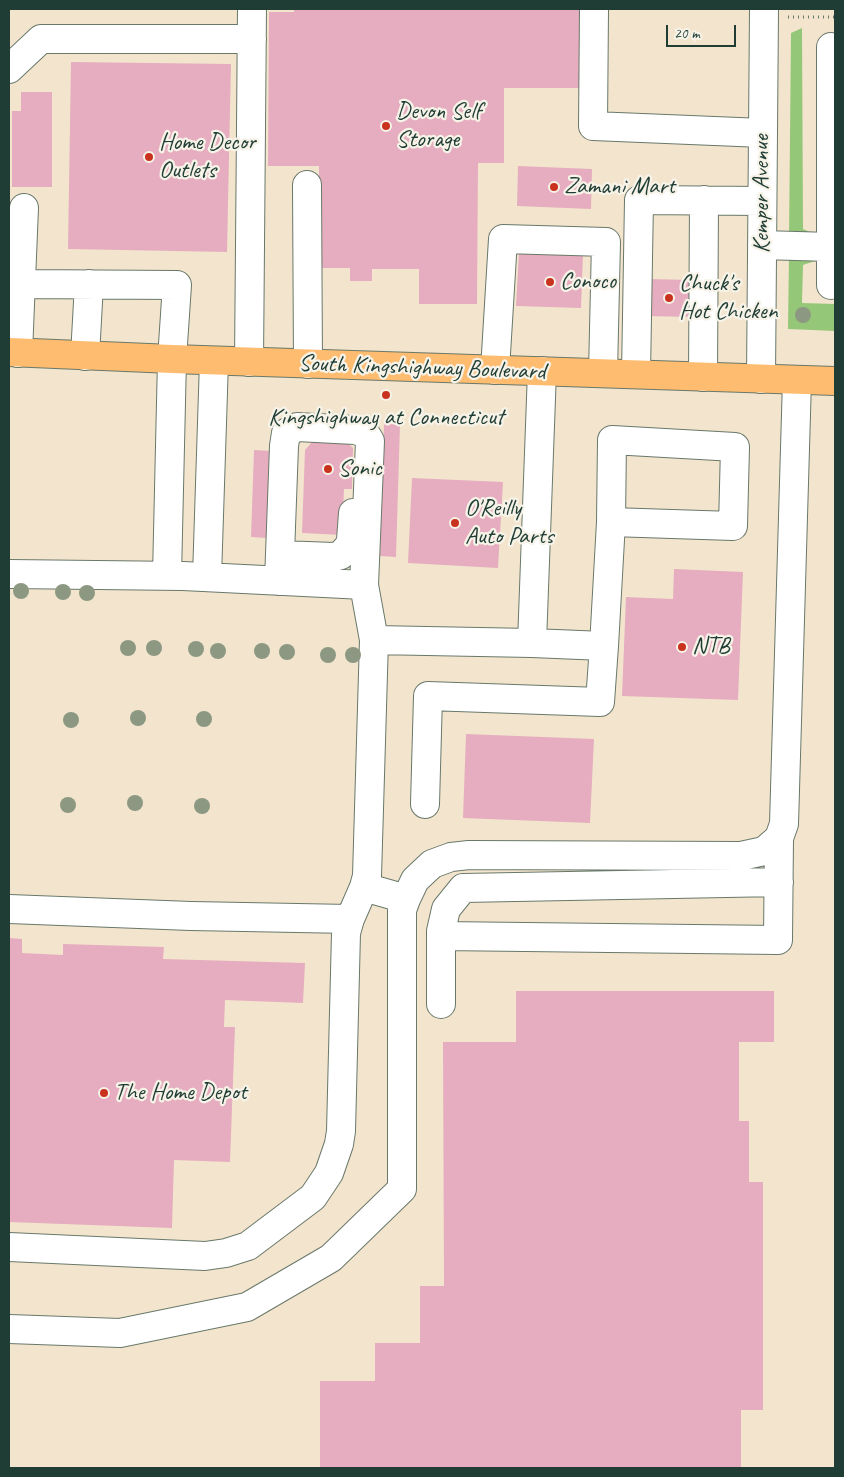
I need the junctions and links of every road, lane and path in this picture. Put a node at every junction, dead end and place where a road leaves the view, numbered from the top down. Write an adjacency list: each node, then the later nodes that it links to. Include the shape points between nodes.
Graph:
1 (252, 9): 5 (street)
2 (594, 9): 8 (street, via 593,126)
3 (764, 13): 4 (path); 8 (street, Kemper Avenue)
4 (835, 17)
5 (252, 39): 7 (street, via 41,39); 22 (street)
6 (831, 47): 14 (street)
7 (9, 69)
8 (763, 132): 11 (street, Kemper Avenue)
9 (308, 185): 23 (street)
10 (704, 200): 11 (street); 27 (street, via 639,200); 28 (street)
11 (762, 201): 13 (street, Kemper Avenue)
12 (24, 208): 15 (street)
13 (762, 245): 14 (street); 29 (street, Kemper Avenue)
14 (831, 247): 17 (street)
15 (17, 274): 16 (street); 18 (street)
16 (89, 284): 19 (street); 20 (street, via 177,285)
17 (831, 285)
18 (13, 352): 19 (main road, South Kingshighway Boulevard)
19 (85, 356): 20 (main road, South Kingshighway Boulevard)
20 (172, 359): 21 (main road, South Kingshighway Boulevard); 36 (street)
21 (214, 361): 22 (main road, South Kingshighway Boulevard); 37 (street)
22 (249, 362): 23 (main road, South Kingshighway Boulevard)
23 (308, 364): 24 (main road, South Kingshighway Boulevard)
24 (495, 370): 25 (main road, South Kingshighway Boulevard); 26 (street, via 503,239 578,241 606,242)
25 (542, 372): 26 (main road, South Kingshighway Boulevard); 40 (street)
26 (603, 373): 27 (main road, South Kingshighway Boulevard)
27 (636, 374): 28 (main road, South Kingshighway Boulevard)
28 (703, 377): 29 (main road, South Kingshighway Boulevard)
29 (761, 379): 30 (main road, South Kingshighway Boulevard)
30 (797, 380): 31 (main road, South Kingshighway Boulevard); 43 (street, via 784,824)
31 (835, 381)
32 (368, 478): 34 (street, via 354,502 351,540 345,551 334,557); 34 (street, via 370,441 366,433 297,427 286,433); 38 (street)
33 (611, 522): 33 (street, via 612,440 735,447 732,526); 41 (street)
34 (280, 568): 37 (street); 38 (street)
35 (9, 574): 36 (street)
36 (167, 576): 37 (street)
37 (207, 577)
38 (364, 585): 39 (street)
39 (374, 640): 40 (street); 45 (street, via 367,876)
40 (532, 643): 41 (street)
41 (604, 646): 42 (street, via 600,702 428,696)
42 (425, 804)
43 (779, 838): 44 (street); 46 (street, via 764,851 741,856 450,857 432,864 415,880)
44 (779, 882): 49 (street, via 463,888 446,909); 49 (street, via 778,940)
45 (364, 887): 46 (street); 48 (street)
46 (406, 898): 52 (street, via 402,910 402,1189 330,1258 247,1307 120,1333)
47 (9, 909): 48 (street)
48 (350, 919): 51 (street, via 346,933 341,1131 329,1173 313,1197 248,1246 226,1253 205,1256)
49 (441, 936): 50 (street)
50 (441, 1004)
51 (9, 1247)
52 (9, 1328)

